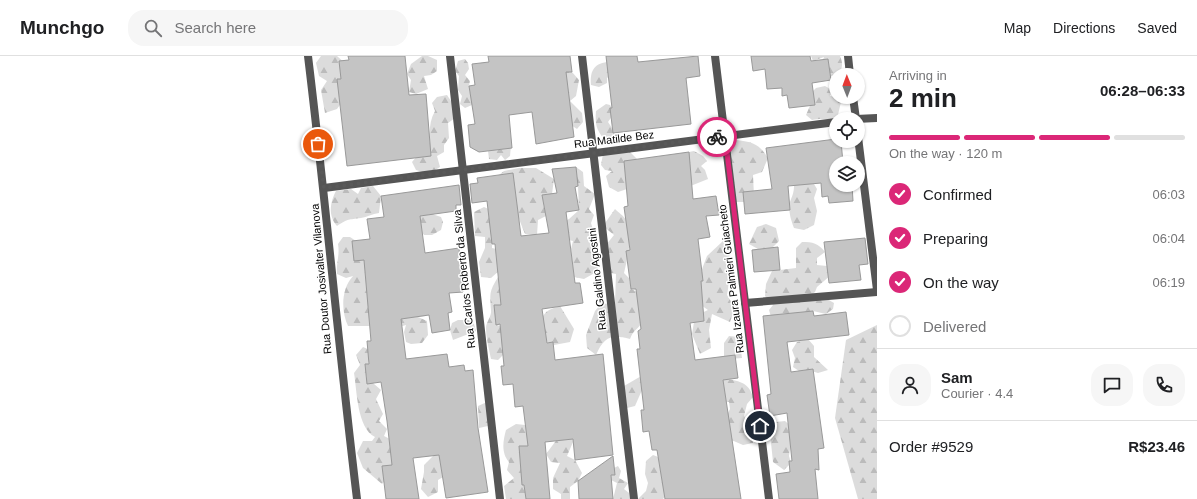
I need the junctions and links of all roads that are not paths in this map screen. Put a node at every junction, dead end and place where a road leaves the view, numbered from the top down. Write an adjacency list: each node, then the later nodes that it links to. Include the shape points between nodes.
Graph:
1 (308, 56): 14 (street, Rua Doutor Josivalter Vilanova)
2 (450, 56): 13 (street, Rua Carlos Roberto da Silva)
3 (582, 56): 12 (street, Rua Galdino Agostini)
4 (715, 56): 10 (street, Rua Izaura Palmieri Guiacheto)
5 (848, 56): 6 (street)
6 (849, 68)
7 (877, 118): 8 (street)
8 (865, 119)
9 (829, 123): 10 (street, Rua Matilde Bez)
10 (725, 136): 12 (street, Rua Matilde Bez); 16 (street, Rua Izaura Palmieri Guiacheto)
11 (859, 148): 15 (street)
12 (594, 153): 13 (street, Rua Matilde Bez); 19 (street, Rua Galdino Agostini)
13 (464, 170): 14 (street, Rua Matilde Bez); 18 (street, Rua Carlos Roberto da Silva)
14 (324, 188): 17 (street, Rua Doutor Josivalter Vilanova, via 336,323)
15 (877, 291): 16 (street)
16 (745, 303): 20 (street, Rua Izaura Palmieri Guiacheto)
17 (357, 499)
18 (500, 499)
19 (634, 499)
20 (769, 499)

